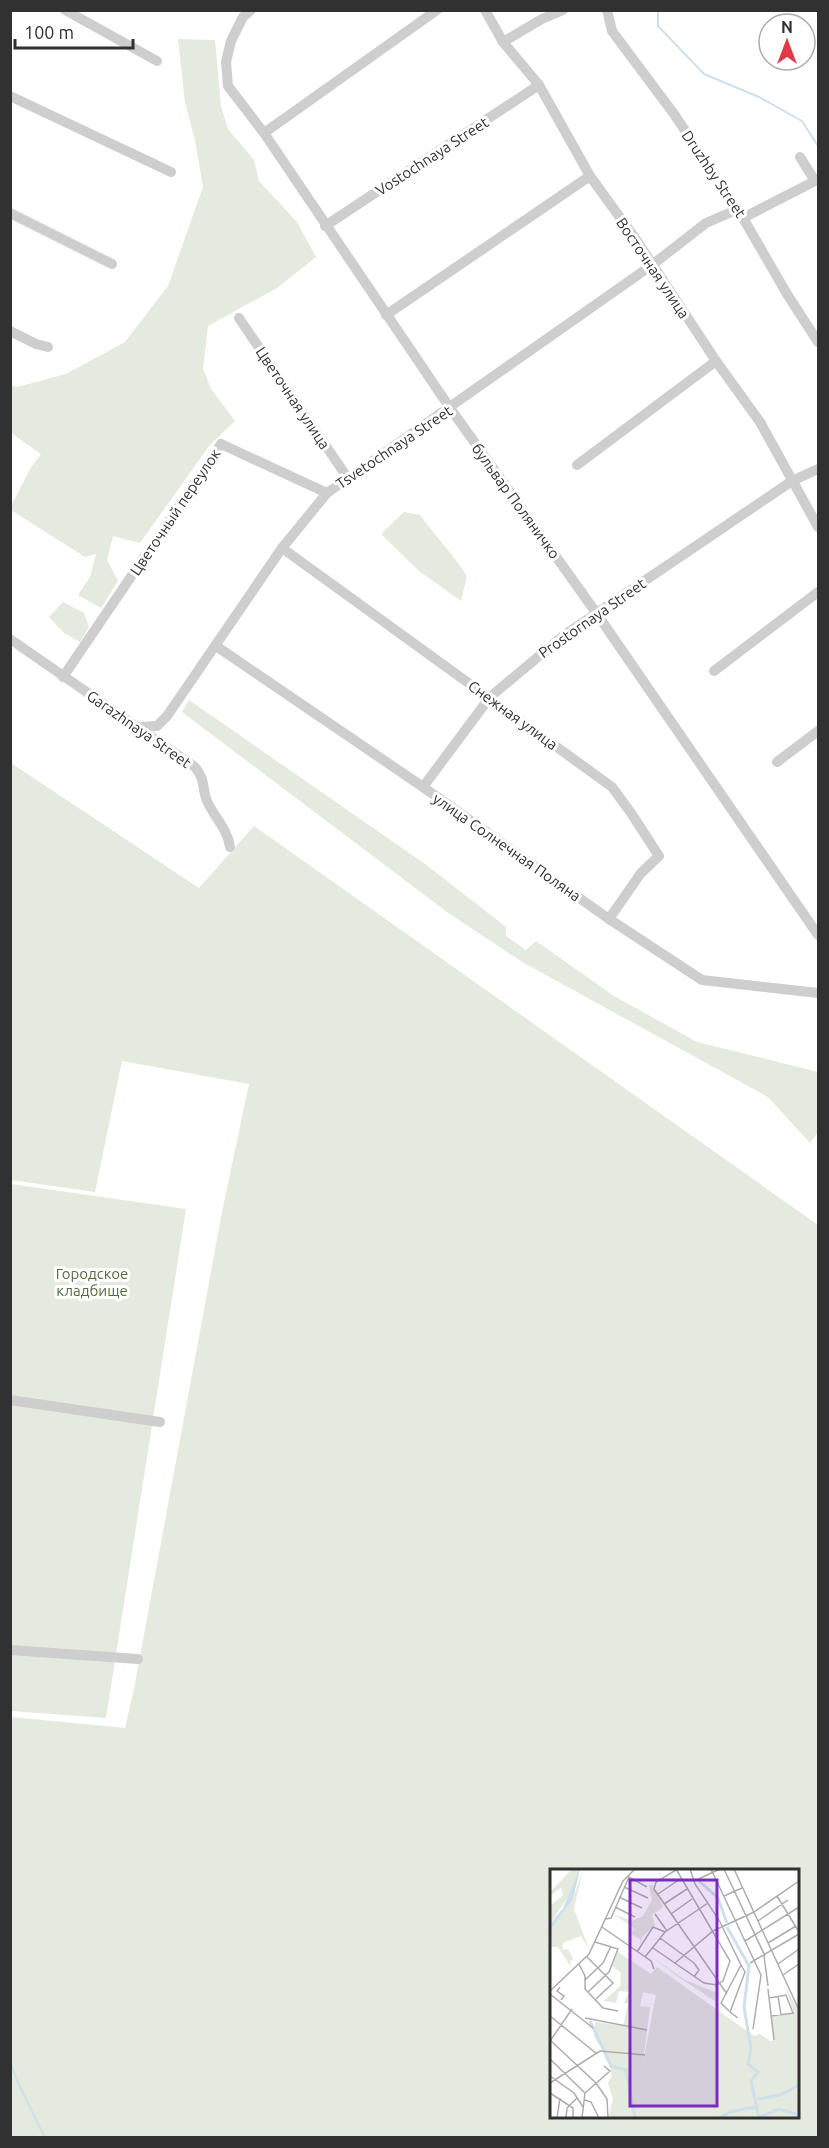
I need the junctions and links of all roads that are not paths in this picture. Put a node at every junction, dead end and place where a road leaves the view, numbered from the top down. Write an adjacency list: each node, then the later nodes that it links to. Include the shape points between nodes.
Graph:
1 (65, 10): 8 (street)
2 (251, 10): 11 (street, бульвар Поляничко, via 231,41 226,62 228,86)
3 (437, 10): 11 (street)
4 (485, 10): 7 (street, Восточная улица)
5 (563, 10): 7 (street)
6 (607, 10): 16 (street, Druzhby Street, via 612,31 674,114)
7 (503, 42): 9 (street, Восточная улица)
8 (157, 61)
9 (538, 86): 14 (street, Восточная улица); 17 (street, Vostochnaya Street)
10 (10, 96): 13 (street)
11 (264, 133): 17 (street, бульвар Поляничко)
12 (800, 157): 16 (street, Tsvetochnaya Street, via 815,181)
13 (171, 172)
14 (590, 176): 19 (street, Восточная улица); 20 (street)
15 (10, 213): 18 (street)
16 (740, 214): 19 (street, Tsvetochnaya Street, via 706,223); 23 (street, Druzhby Street)
17 (325, 226): 20 (street, бульвар Поляничко)
18 (112, 264)
19 (652, 265): 25 (street, Восточная улица); 26 (street, Tsvetochnaya Street)
20 (386, 315): 26 (street, бульвар Поляничко)
21 (238, 318): 29 (street, Цветочная улица)
22 (10, 331): 24 (street)
23 (819, 342)
24 (48, 347)
25 (716, 361): 27 (street); 30 (street, Восточная улица, via 760,422)
26 (450, 408): 29 (street, Tsvetochnaya Street); 35 (street, бульвар Поляничко)
27 (577, 465)
28 (819, 469): 30 (street, Prostornaya Street)
29 (347, 477): 31 (street, Tsvetochnaya Street)
30 (792, 481): 32 (street, Восточная улица); 35 (street, Prostornaya Street)
31 (327, 492): 33 (street, Tsvetochnaya Street); 39 (street, Цветочный переулок, via 221,444)
32 (819, 527)
33 (282, 548): 37 (street, Tsvetochnaya Street); 40 (street, Снежная улица)
34 (819, 592): 38 (street)
35 (597, 614): 40 (street, Prostornaya Street, via 562,636); 47 (street, бульвар Поляничко)
36 (10, 639): 39 (street, Garazhnaya Street)
37 (216, 646): 41 (street, Tsvetochnaya Street, via 157,726); 44 (street, улица Солнечная Поляна)
38 (714, 671)
39 (63, 677): 41 (street, Garazhnaya Street)
40 (490, 697): 44 (street, Prostornaya Street); 46 (street, Снежная улица, via 612,788 659,856 641,873)
41 (139, 727): 45 (street, Garazhnaya Street, via 203,777 207,801 229,838)
42 (819, 731): 43 (street)
43 (777, 762)
44 (423, 788): 46 (street, улица Солнечная Поляна)
45 (230, 847)
46 (609, 919): 48 (street, улица Солнечная Поляна, via 702,980)
47 (819, 935)
48 (819, 993)
49 (10, 1400): 50 (street)
50 (160, 1422)
51 (10, 1650): 52 (street)
52 (138, 1659)

